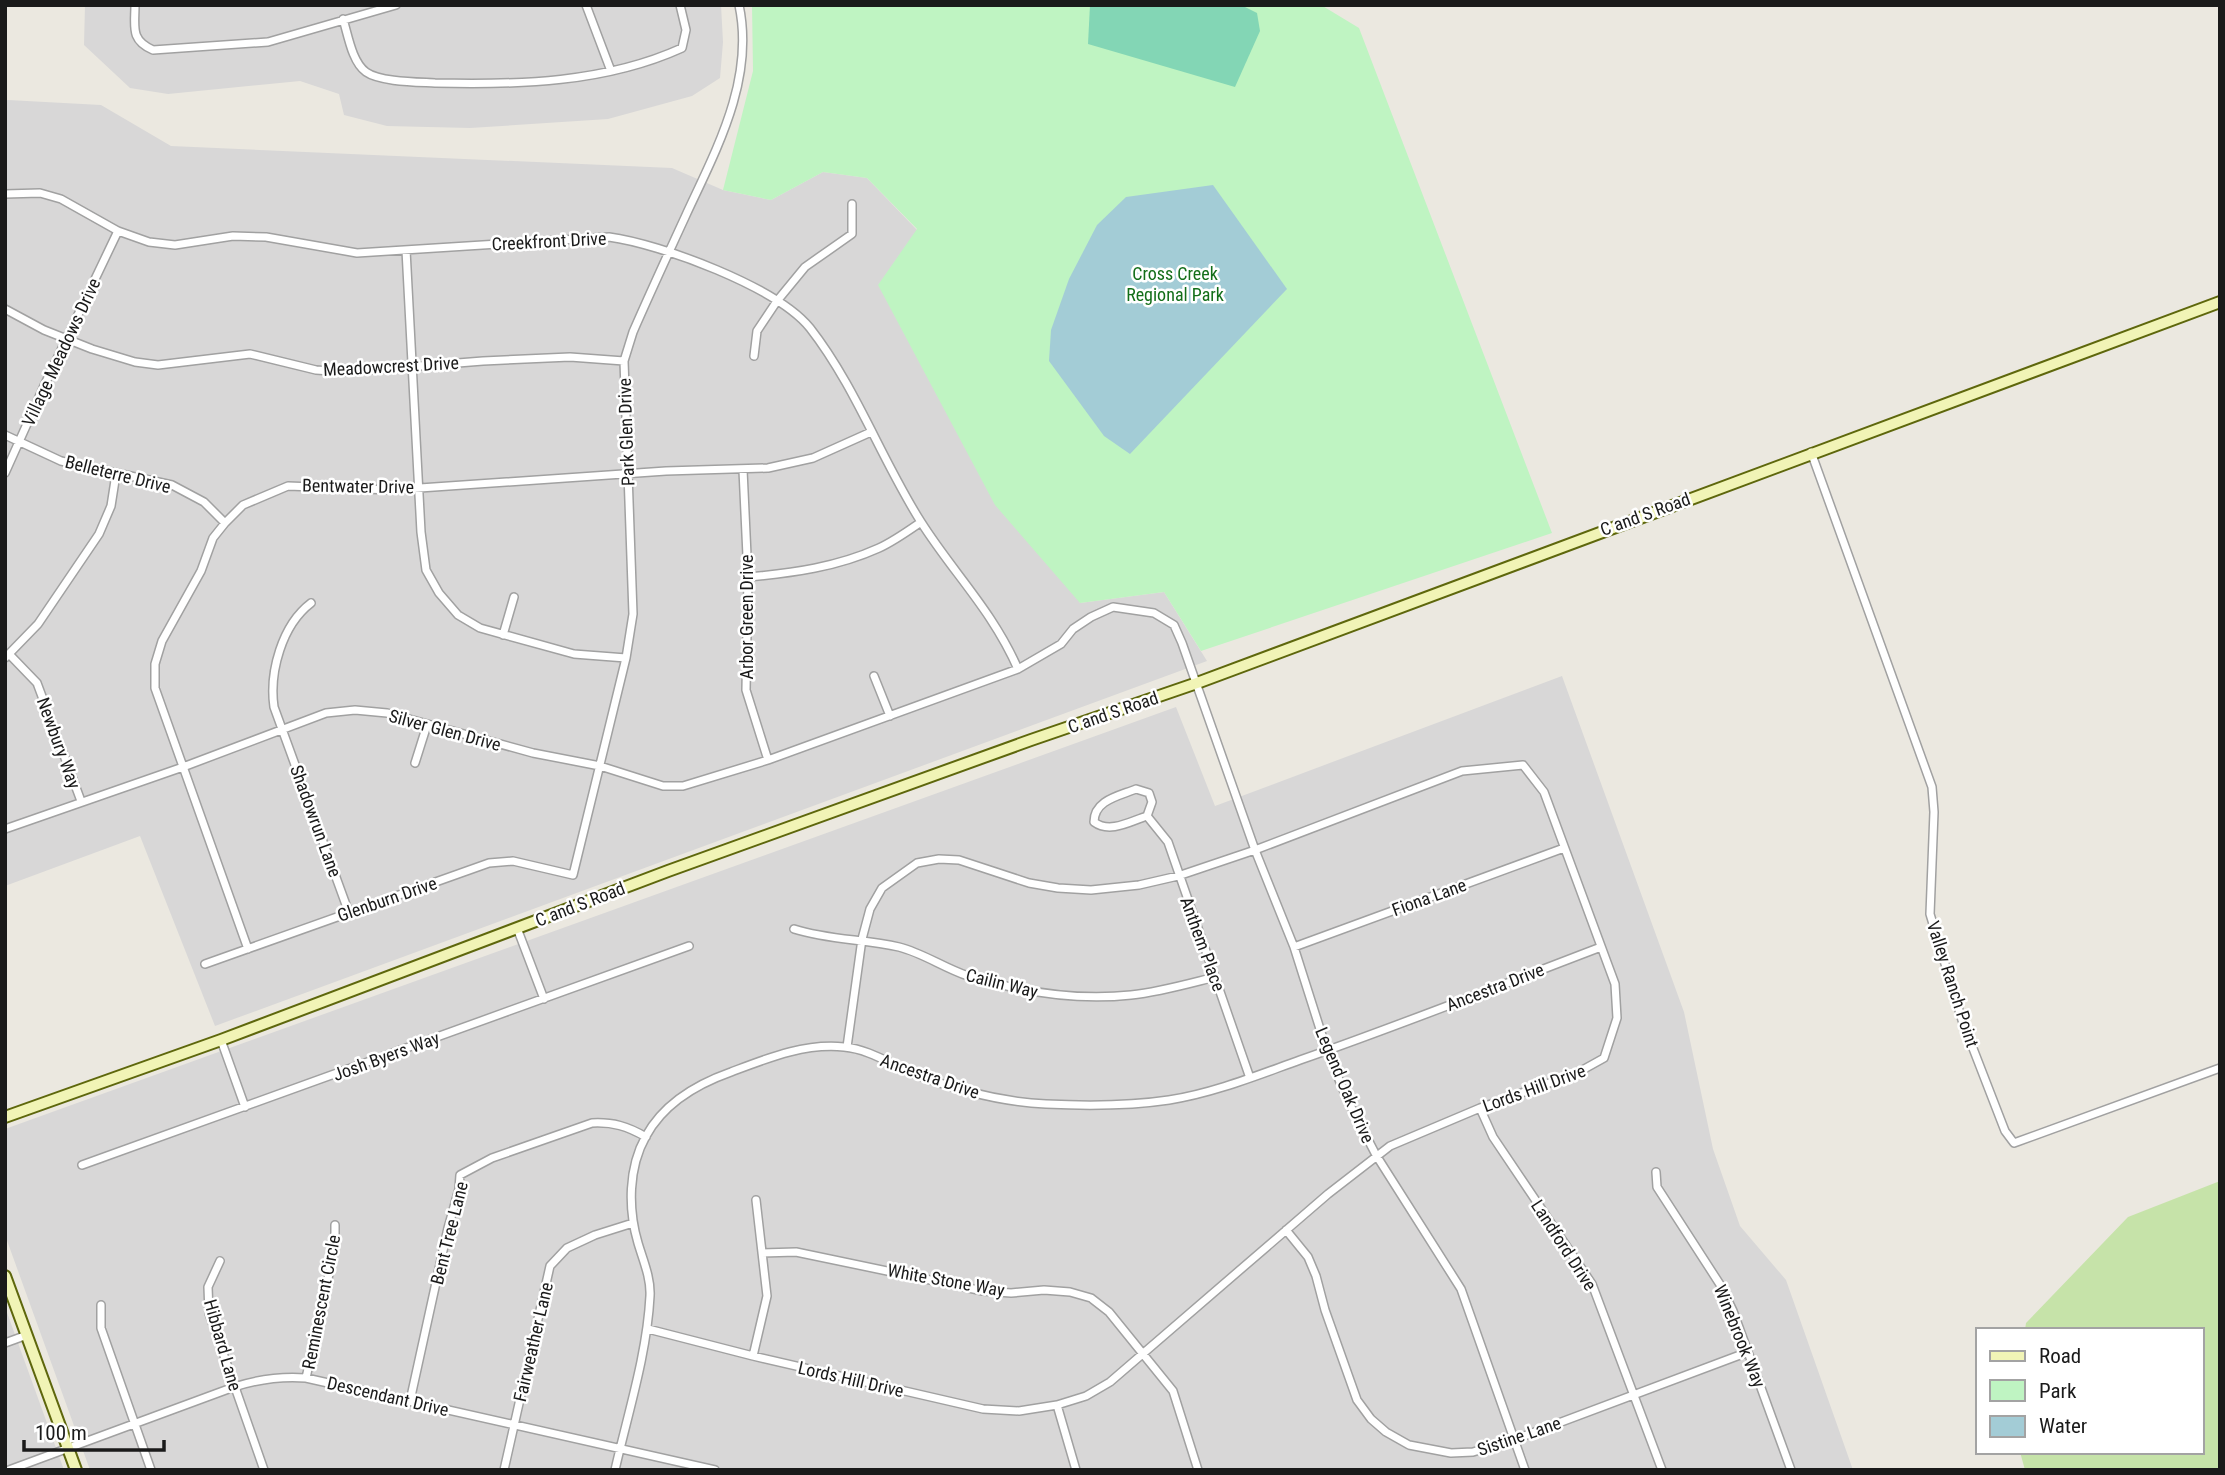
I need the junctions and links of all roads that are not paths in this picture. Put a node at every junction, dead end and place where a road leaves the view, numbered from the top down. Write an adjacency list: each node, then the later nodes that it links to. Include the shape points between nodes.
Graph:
1 (135, 5): 6 (street, via 135,34 142,45 153,50 268,42)
2 (396, 5): 6 (street)
3 (586, 5): 7 (street)
4 (680, 5): 7 (street, via 686,30 682,48)
5 (738, 5): 12 (street, Park Glen Drive, via 743,41 724,134)
6 (343, 19): 7 (street, via 355,56 366,72 399,82 502,84)
7 (611, 71)
8 (5, 194): 10 (street, Creekfront Drive, via 40,193 61,199)
9 (852, 204): 13 (street, via 852,234 805,267)
10 (118, 231): 11 (street, Creekfront Drive, via 175,245 233,236 357,253); 16 (street, Village Meadows Drive)
11 (406, 250): 12 (street, Creekfront Drive, via 609,237); 19 (street)
12 (669, 252): 13 (street, Creekfront Drive, via 703,262); 18 (street, Park Glen Drive)
13 (777, 301): 17 (street, via 757,331); 20 (street, Creekfront Drive, via 808,326 846,380)
14 (2220, 302): 23 (main road, C and S Road)
15 (5, 309): 16 (street, Meadowcrest Drive)
16 (66, 339): 19 (street, Meadowcrest Drive, via 158,365 250,354 316,370); 22 (street, Village Meadows Drive)
17 (754, 356)
18 (624, 361): 19 (street, Meadowcrest Drive, via 570,357); 27 (street, Park Glen Drive)
19 (412, 366): 28 (street)
20 (870, 432): 24 (street, Bentwater Drive, via 813,458); 29 (street, Creekfront Drive)
21 (5, 435): 22 (street, Belleterre Drive)
22 (20, 442): 25 (street, Village Meadows Drive); 26 (street, Belleterre Drive, via 61,461)
23 (1811, 452): 39 (main road, C and S Road); 68 (street, Valley Ranch Point, via 1932,787 1930,914 1962,1020 2005,1131 2014,1143)
24 (743, 470): 27 (street, Bentwater Drive); 31 (street, Arbor Green Drive)
25 (5, 473)
26 (116, 474): 30 (street, Belleterre Drive, via 172,485 204,502); 35 (street, via 111,506 99,534 37,624)
27 (627, 475): 28 (street, Bentwater Drive); 36 (street, Park Glen Drive, via 634,614)
28 (420, 488): 30 (street, Bentwater Drive, via 288,486 243,505); 34 (street, via 426,570 458,615)
29 (921, 522): 31 (street, via 882,547 850,559 798,573); 37 (street, Creekfront Drive, via 984,607)
30 (225, 523): 46 (street, Bentwater Drive, via 213,538 155,664 155,688)
31 (748, 577): 43 (street, Arbor Green Drive, via 746,690)
32 (514, 597): 34 (street)
33 (311, 604): 42 (street, Shadowrun Lane, via 300,612 274,667 272,698)
34 (503, 635): 36 (street, via 573,654)
35 (7, 656): 47 (street, Newbury Way, via 37,683)
36 (626, 658): 45 (street, Park Glen Drive)
37 (1018, 669): 39 (street, Silver Glen Drive, via 1061,644 1091,617 1113,607 1154,613 1174,625); 40 (street, Silver Glen Drive)
38 (874, 676): 40 (street)
39 (1197, 683): 51 (street, Legend Oak Drive); 55 (main road, C and S Road)
40 (890, 716): 43 (street, Silver Glen Drive)
41 (427, 725): 42 (street, Silver Glen Drive, via 387,713 355,710 326,713); 44 (street); 45 (street, Silver Glen Drive)
42 (283, 729): 46 (street, Silver Glen Drive); 54 (street, Shadowrun Lane)
43 (768, 760): 45 (street, Silver Glen Drive, via 683,786 663,786)
44 (415, 763)
45 (600, 766): 52 (street, Park Glen Drive)
46 (183, 767): 47 (street, Silver Glen Drive); 61 (street, Bentwater Drive)
47 (81, 801): 49 (street, Silver Glen Drive)
48 (1147, 816): 48 (street, Anthem Place, via 1152,802 1149,793 1136,789 1099,805 1094,822 1112,828); 53 (street, Anthem Place, via 1168,842)
49 (5, 829)
50 (1564, 848): 51 (street, Lords Hill Drive, via 1544,792 1523,765 1462,771); 59 (street, Fiona Lane); 60 (street, Lords Hill Drive)
51 (1255, 850): 53 (street); 59 (street, Legend Oak Drive)
52 (573, 875): 54 (street, Glenburn Drive, via 513,861 489,863)
53 (1178, 876): 57 (street, via 1139,885 1080,889 1029,883 959,860 917,863 882,888 870,909); 63 (street, Anthem Place)
54 (349, 913): 61 (street, Glenburn Drive)
55 (517, 928): 64 (street); 65 (main road, C and S Road)
56 (794, 929): 57 (street, Cailin Way, via 815,936)
57 (862, 939): 63 (street, Cailin Way, via 903,948 965,975 1051,995 1133,995); 66 (street)
58 (689, 946): 64 (street, Josh Byers Way)
59 (1294, 947): 67 (street, Legend Oak Drive)
60 (1601, 947): 67 (street, Ancestra Drive); 71 (street, Lords Hill Drive, via 1615,984 1617,1018 1604,1058 1577,1073)
61 (248, 949): 62 (street, Glenburn Drive)
62 (205, 964)
63 (1215, 976): 69 (street, Anthem Place)
64 (544, 999): 70 (street, Josh Byers Way)
65 (221, 1040): 70 (street); 72 (main road, C and S Road)
66 (847, 1047): 69 (street, Ancestra Drive, via 970,1093 1042,1104 1092,1106 1172,1099); 73 (street, Ancestra Drive, via 807,1048 711,1079 674,1103)
67 (1327, 1051): 69 (street, Ancestra Drive); 74 (street, Legend Oak Drive)
68 (2220, 1068)
69 (1250, 1078)
70 (245, 1107): 75 (street, Josh Byers Way)
71 (1480, 1108): 74 (street, Lords Hill Drive, via 1415,1134); 93 (street, Landford Drive, via 1493,1137 1592,1284)
72 (5, 1117)
73 (646, 1137): 78 (street, Ancestra Drive, via 634,1166); 94 (street, Bent Tree Lane, via 628,1126 592,1123 492,1158 460,1175)
74 (1376, 1156): 80 (street, Lords Hill Drive); 98 (street, Legend Oak Drive, via 1461,1289)
75 (82, 1165)
76 (1656, 1172): 88 (street, Winebrook Way, via 1657,1187 1721,1286)
77 (756, 1200): 81 (street)
78 (633, 1223): 85 (street, Ancestra Drive, via 651,1290); 97 (street, Fairweather Lane, via 567,1248 550,1266)
79 (335, 1226): 91 (street, Reminescent Circle, via 335,1247)
80 (1286, 1230): 89 (street, Lords Hill Drive); 98 (street, Sistine Lane, via 1308,1257 1357,1400 1371,1419 1409,1445 1433,1451 1473,1452)
81 (762, 1253): 89 (street, White Stone Way, via 796,1252 983,1291 1070,1292 1091,1298 1109,1312); 90 (street, via 767,1296)
82 (220, 1261): 92 (street, Hibbard Lane, via 207,1300)
83 (5, 1276): 86 (main road)
84 (101, 1306): 96 (street, via 101,1328)
85 (648, 1329): 90 (street, Lords Hill Drive); 100 (street, Ancestra Drive)
86 (27, 1335): 87 (street); 99 (main road)
87 (5, 1343)
88 (1748, 1352): 93 (street, Sistine Lane); 112 (street, Winebrook Way)
89 (1143, 1353): 95 (street, via 1110,1382); 109 (street, White Stone Way, via 1173,1391)
90 (753, 1356): 95 (street, Lords Hill Drive, via 983,1409 1019,1411)
91 (306, 1378): 92 (street, Descendant Drive, via 282,1376); 94 (street, Descendant Drive)
92 (234, 1387): 96 (street, Descendant Drive); 104 (street, Hibbard Lane)
93 (1635, 1394): 98 (street, Sistine Lane); 111 (street, Landford Drive)
94 (410, 1401): 97 (street, Descendant Drive)
95 (1057, 1405): 108 (street)
96 (134, 1424): 99 (street, Descendant Drive); 103 (street)
97 (514, 1425): 100 (street, Descendant Drive); 105 (street, Fairweather Lane)
98 (1516, 1439): 110 (street, Legend Oak Drive)
99 (68, 1448): 101 (street, Descendant Drive); 102 (main road)
100 (620, 1448): 106 (street, Ancestra Drive); 107 (street, Descendant Drive)
101 (9, 1470)
102 (76, 1470)
103 (151, 1470)
104 (264, 1470)
105 (504, 1470)
106 (615, 1470)
107 (715, 1470)
108 (1076, 1470)
109 (1198, 1470)
110 (1525, 1470)
111 (1662, 1470)
112 (1791, 1470)

